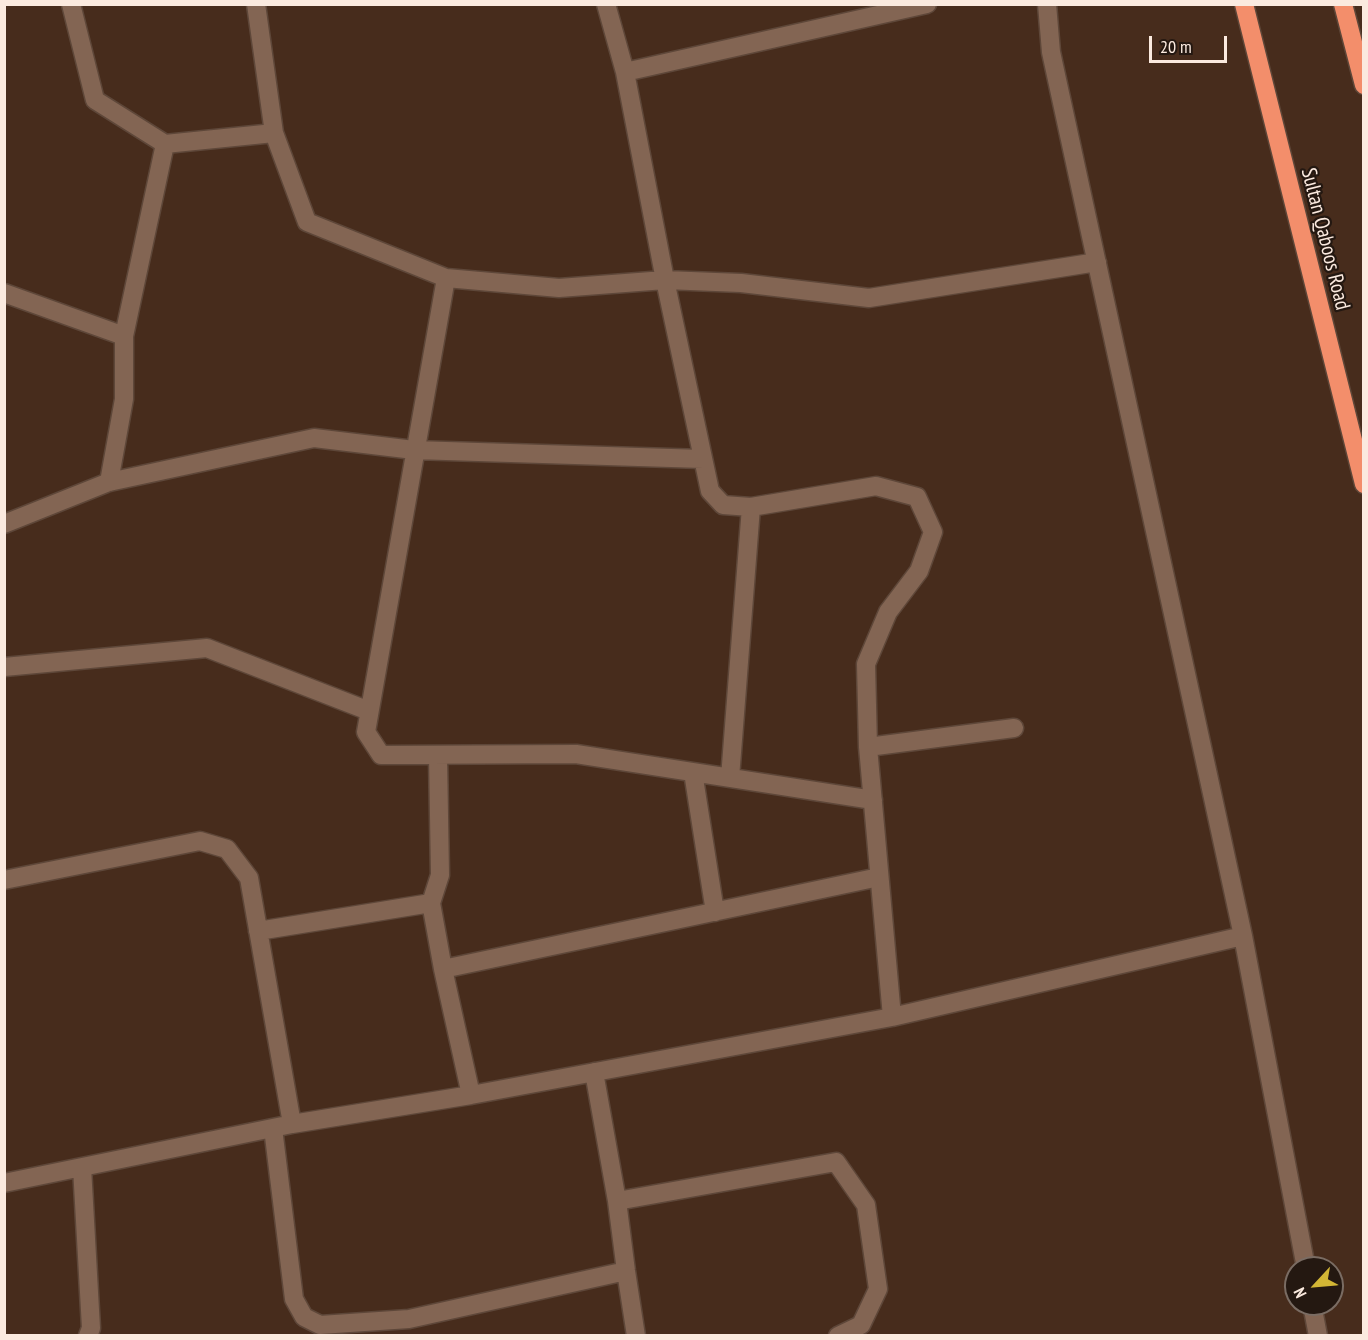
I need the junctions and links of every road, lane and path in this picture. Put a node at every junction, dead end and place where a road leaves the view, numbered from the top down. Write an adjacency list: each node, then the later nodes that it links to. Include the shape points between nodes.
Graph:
1 (70, 4): 11 (street, via 95,100)
2 (256, 4): 10 (street)
3 (606, 4): 8 (street)
4 (927, 4): 8 (street)
5 (1047, 4): 12 (street, via 1051,52)
6 (1244, 4): 20 (highway, Sultan Qaboos Road)
7 (1343, 4): 9 (highway)
8 (625, 72): 14 (street)
9 (1364, 84)
10 (274, 133): 11 (street); 13 (street, via 307,222)
11 (165, 144): 16 (street)
12 (1097, 262): 14 (street, via 869,298 741,283); 36 (street)
13 (446, 278): 14 (street, via 559,288); 17 (street)
14 (665, 280): 18 (street)
15 (4, 293): 16 (street)
16 (124, 336): 19 (street, via 124,399)
17 (414, 450): 18 (street); 19 (street, via 314,438); 24 (street)
18 (703, 459): 21 (street, via 710,491 723,505)
19 (108, 482): 22 (street)
20 (1364, 484)
21 (751, 507): 26 (street, via 876,486 917,497 933,532 919,571 888,612 866,664); 29 (street)
22 (4, 524)
23 (4, 667): 24 (street, via 207,648)
24 (369, 711): 27 (street, via 366,732 381,755)
25 (1014, 728): 26 (street)
26 (868, 747): 30 (street)
27 (438, 756): 28 (street, via 576,754); 33 (street, via 440,875)
28 (693, 772): 29 (street); 34 (street)
29 (730, 778): 30 (street)
30 (873, 800): 31 (street)
31 (879, 877): 34 (street); 38 (street)
32 (4, 880): 35 (street, via 200,841 227,849 249,878)
33 (431, 903): 35 (street); 37 (street)
34 (715, 912): 37 (street)
35 (258, 931): 41 (street)
36 (1243, 936): 38 (street); 46 (street)
37 (443, 969): 40 (street)
38 (892, 1017): 39 (street)
39 (594, 1072): 40 (street); 45 (street)
40 (471, 1095): 41 (street)
41 (292, 1124): 42 (street)
42 (273, 1128): 43 (street); 47 (street, via 294,1299 304,1317 320,1325 409,1319)
43 (82, 1167): 44 (street); 49 (street, via 91,1328)
44 (4, 1183)
45 (617, 1201): 47 (street); 51 (street, via 836,1162 866,1205 878,1289 861,1325)
46 (1304, 1256)
47 (626, 1271): 50 (street)
48 (1314, 1316): 52 (street)
49 (88, 1335)
50 (636, 1335)
51 (838, 1335)
52 (1318, 1335)

